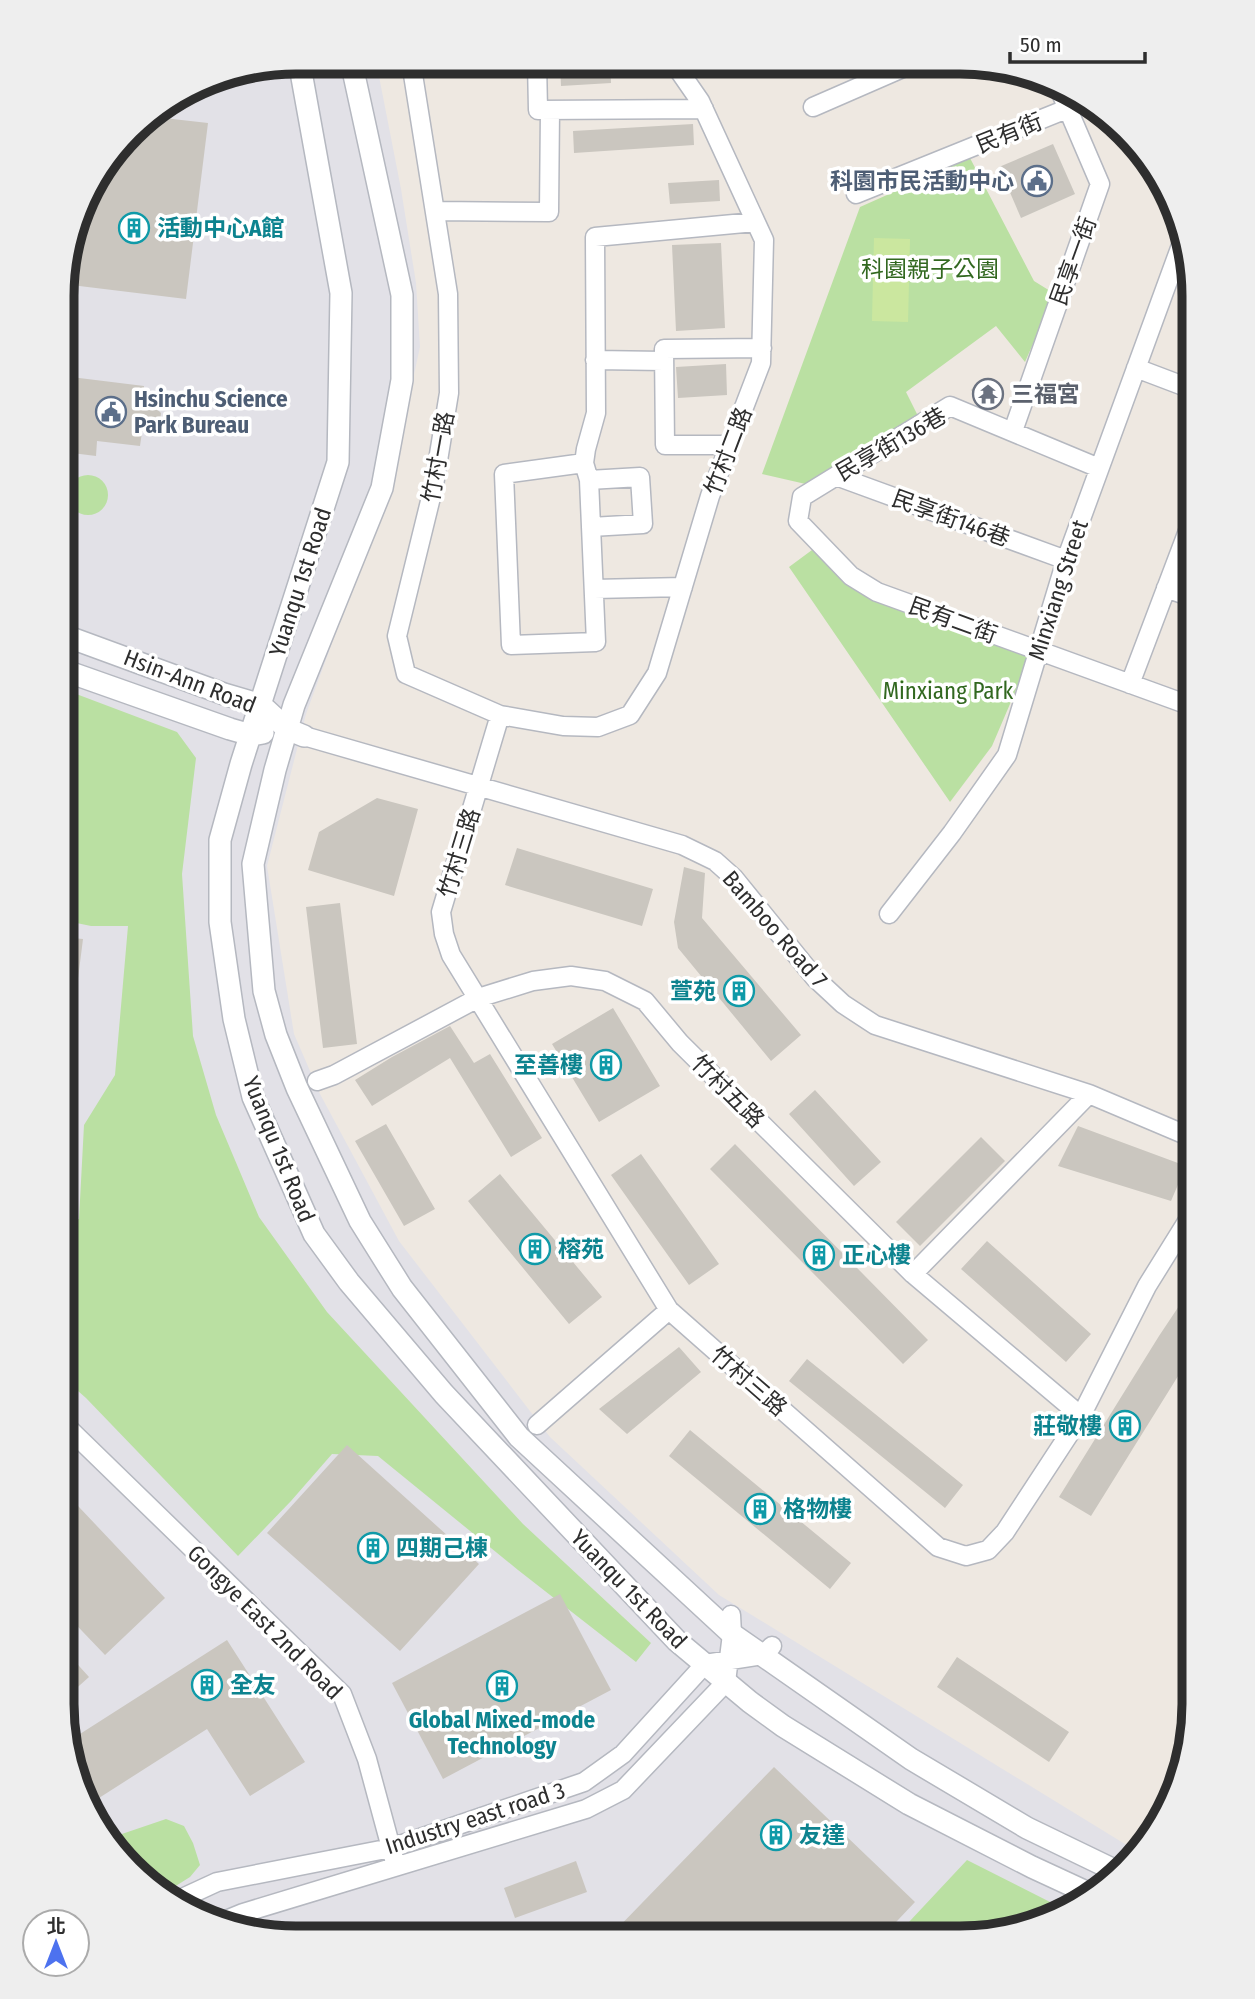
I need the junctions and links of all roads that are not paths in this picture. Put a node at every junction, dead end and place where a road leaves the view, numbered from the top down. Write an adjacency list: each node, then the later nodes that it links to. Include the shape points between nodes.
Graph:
1 (301, 74): 39 (street, Yuanqu 1st Road, via 341,293 338,462)
2 (354, 74): 41 (street, Yuanqu 1st Road, via 402,296 402,380 382,488 294,705)
3 (413, 74): 13 (street, 竹村一路)
4 (537, 74): 11 (street, via 538,110)
5 (681, 74): 10 (street, 竹村二路)
6 (889, 74): 9 (street)
7 (1069, 102): 12 (street, 民有街)
8 (1072, 104): 21 (street, 民享一街, via 1100,184)
9 (813, 107)
10 (704, 109): 11 (street); 14 (street, 竹村二路)
11 (550, 110): 13 (street, via 549,212)
12 (856, 194)
13 (435, 211): 40 (street, 竹村一路, via 448,294 449,393 434,485 397,636 407,674)
14 (755, 222): 16 (street, 竹村二路, via 764,240); 17 (street, via 595,237)
15 (1178, 255): 19 (street, Minxiang Street)
16 (762, 348): 18 (street, via 664,349); 22 (street, 竹村二路, via 761,363)
17 (595, 360): 18 (street); 24 (street, via 596,413 586,449)
18 (664, 361): 22 (street, via 665,445)
19 (1136, 368): 20 (street); 23 (street, Minxiang Street)
20 (1182, 385)
21 (1013, 431): 23 (street, 民享街136巷); 25 (street, 民享街136巷, via 950,406)
22 (730, 445): 30 (street, 竹村二路)
23 (1100, 468): 29 (street, Minxiang Street)
24 (587, 472): 27 (street); 27 (street, via 640,477 643,524); 32 (street, via 504,474 511,645 596,642)
25 (836, 476): 26 (street, 民享街136巷); 29 (street, 民享街146巷)
26 (802, 497): 35 (street, 民有二街, via 798,521 851,576 877,592)
27 (591, 527): 32 (street)
28 (1182, 547): 31 (street)
29 (1066, 560): 35 (street, Minxiang Street)
30 (683, 587): 32 (street); 40 (street, 竹村二路, via 657,673 630,715 598,727)
31 (1166, 588): 33 (street); 37 (street)
32 (594, 589)
33 (1182, 594)
34 (74, 639): 39 (street, Hsin-Ann Road)
35 (1038, 652): 37 (street, 民有二街); 44 (street, Minxiang Street, via 1007,755)
36 (74, 674): 42 (street, Hsin-Ann Road)
37 (1130, 684): 38 (street, 民有二街)
38 (1182, 703)
39 (261, 705): 41 (street, Hsin-Ann Road); 42 (street, Yuanqu 1st Road)
40 (500, 715): 43 (street)
41 (296, 732): 42 (street, Hsin-Ann Road); 43 (street, Bamboo Road 7); 55 (street, Yuanqu 1st Road, via 253,864 264,991 297,1088 360,1221 402,1288 519,1437)
42 (251, 735): 58 (street, Yuanqu 1st Road, via 220,840 220,922 234,1020 253,1097 314,1234 444,1394 677,1641)
43 (479, 786): 45 (street, 竹村三路, via 441,912 451,956); 47 (street, Bamboo Road 7, via 682,845 715,860 816,978 843,1004 875,1025)
44 (889, 914)
45 (478, 998): 46 (street, 竹村五路); 50 (street, 竹村五路, via 533,981 571,976 605,981 645,1001 680,1043); 51 (street, 竹村三路)
46 (317, 1081)
47 (1089, 1094): 48 (street, Bamboo Road 7); 50 (street)
48 (1181, 1133)
49 (1181, 1231): 52 (street, 竹村三路, via 1147,1286)
50 (912, 1274): 52 (street, 竹村五路)
51 (669, 1310): 52 (street, 竹村三路, via 938,1547 966,1556 988,1550 1005,1532); 53 (street)
52 (1081, 1416)
53 (537, 1425)
54 (74, 1434): 62 (street, Gongye East 2nd Road, via 342,1694 367,1759)
55 (732, 1624): 56 (street, Yuanqu 1st Road); 57 (street)
56 (768, 1650): 57 (street); 63 (street, Yuanqu 1st Road, via 911,1759 1027,1828)
57 (729, 1660): 58 (street); 59 (street)
58 (705, 1664): 59 (street, Yuanqu 1st Road); 60 (street, Industry east road 3)
59 (726, 1682): 61 (street, Industry east road 3); 64 (street, Yuanqu 1st Road, via 783,1727 909,1804)
60 (619, 1758): 61 (street); 62 (street, Industry east road 3, via 584,1782)
61 (639, 1773): 62 (street, Industry east road 3, via 623,1790 586,1809)
62 (393, 1857): 65 (street, Industry east road 3, via 217,1882); 66 (street)
63 (1109, 1868)
64 (1081, 1890)
65 (185, 1897)
66 (234, 1917)

